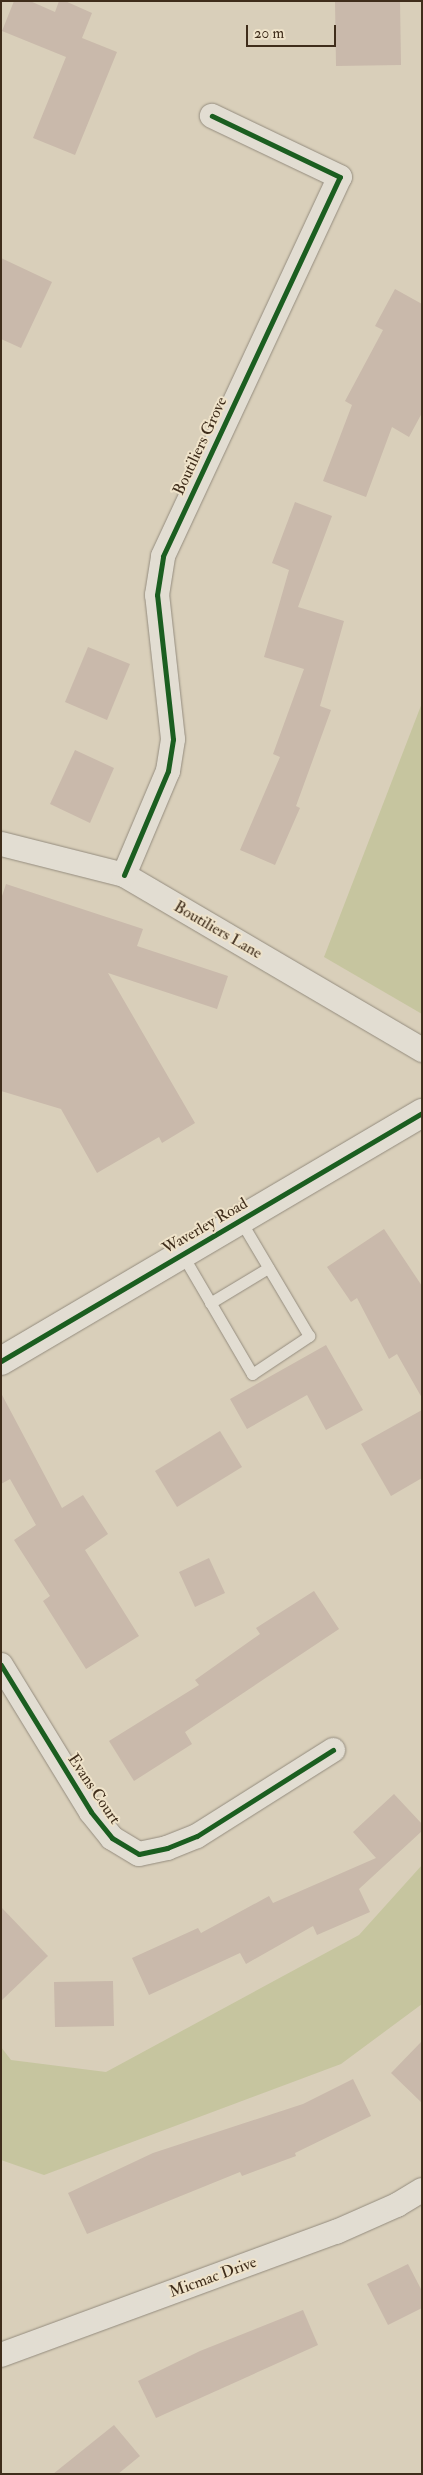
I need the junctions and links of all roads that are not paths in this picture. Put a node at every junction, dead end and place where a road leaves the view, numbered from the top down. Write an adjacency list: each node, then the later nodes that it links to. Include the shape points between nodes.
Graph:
1 (212, 116): 3 (street, Boutiliers Grove, via 340,177 163,556 158,604 173,739 168,771)
2 (1, 844): 3 (street, Boutiliers Lane)
3 (124, 875): 4 (street, Boutiliers Lane)
4 (422, 1050)
5 (422, 1113): 6 (main road, Waverley Road)
6 (240, 1220): 7 (main road, Waverley Road); 8 (lane)
7 (182, 1254): 9 (lane); 10 (main road, Waverley Road)
8 (268, 1268): 9 (lane); 9 (lane, via 309,1336 252,1374)
9 (210, 1303)
10 (1, 1361)
11 (1, 1665): 12 (street, Evans Court, via 91,1812 112,1838 139,1854 198,1836)
12 (333, 1750)
13 (422, 2190): 14 (street, Micmac Drive, via 397,2205 336,2232)
14 (1, 2356)

